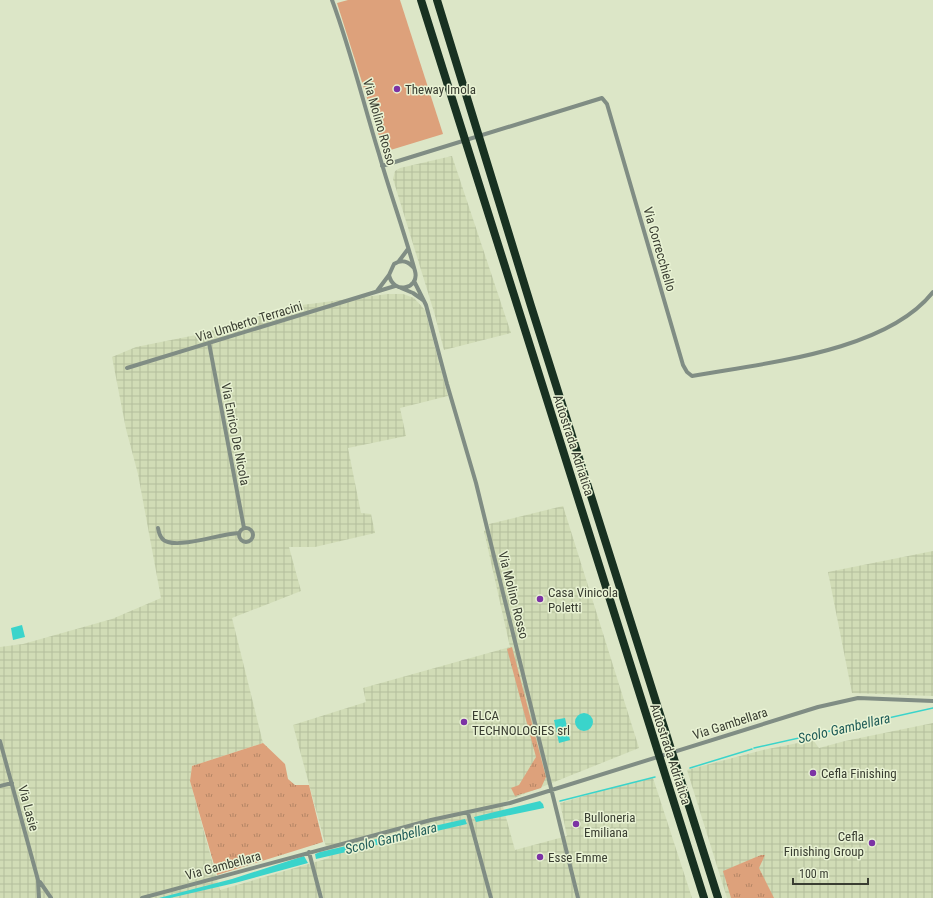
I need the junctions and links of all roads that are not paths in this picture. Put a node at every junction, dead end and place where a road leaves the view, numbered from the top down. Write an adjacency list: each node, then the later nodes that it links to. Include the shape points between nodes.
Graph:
1 (332, 0): 4 (street, Via Molino Rosso, via 347,39)
2 (421, 0): 33 (highway, Autostrada Adriatica)
3 (437, 0): 34 (highway, Autostrada Adriatica)
4 (382, 166): 5 (street, Via Molino Rosso, via 408,241); 12 (street, Via Correcchiello, via 602,98 607,104 683,365 692,376 788,358 871,336 906,319)
5 (408, 249): 6 (street); 7 (street, Via Molino Rosso)
6 (398, 262): 7 (street, via 407,262); 8 (street, via 391,267)
7 (414, 268): 9 (street)
8 (389, 275): 10 (street); 11 (street)
9 (414, 281): 10 (street, via 407,287); 13 (street, Via Molino Rosso)
10 (397, 286): 11 (street, Via Umberto Terracini); 13 (street, via 413,292)
11 (377, 291): 14 (street, Via Umberto Terracini)
12 (933, 292)
13 (423, 300): 23 (street, Via Molino Rosso, via 476,483)
14 (209, 343): 15 (street, Via Umberto Terracini); 17 (street, Via Enrico De Nicola)
15 (127, 368)
16 (158, 528): 18 (street, via 164,540 178,543)
17 (244, 528): 18 (street); 18 (street, Via Enrico De Nicola, via 252,531 252,540 242,541)
18 (239, 533)
19 (933, 701): 23 (street, Via Gambellara, via 858,698 818,707)
20 (0, 741): 21 (street, Via Lasie)
21 (12, 783): 22 (street); 26 (street, Via Lasie)
22 (0, 786)
23 (552, 791): 24 (street, Via Gambellara); 32 (street, Via Molino Rosso)
24 (468, 813): 25 (street, Via Gambellara, via 431,820); 31 (street)
25 (309, 852): 29 (street, Via Gambellara); 30 (street)
26 (38, 880): 27 (street, Via Lasie); 28 (street, Via Lasie)
27 (39, 898)
28 (52, 898)
29 (142, 898)
30 (321, 898)
31 (490, 898)
32 (578, 898)
33 (704, 898)
34 (718, 898)

